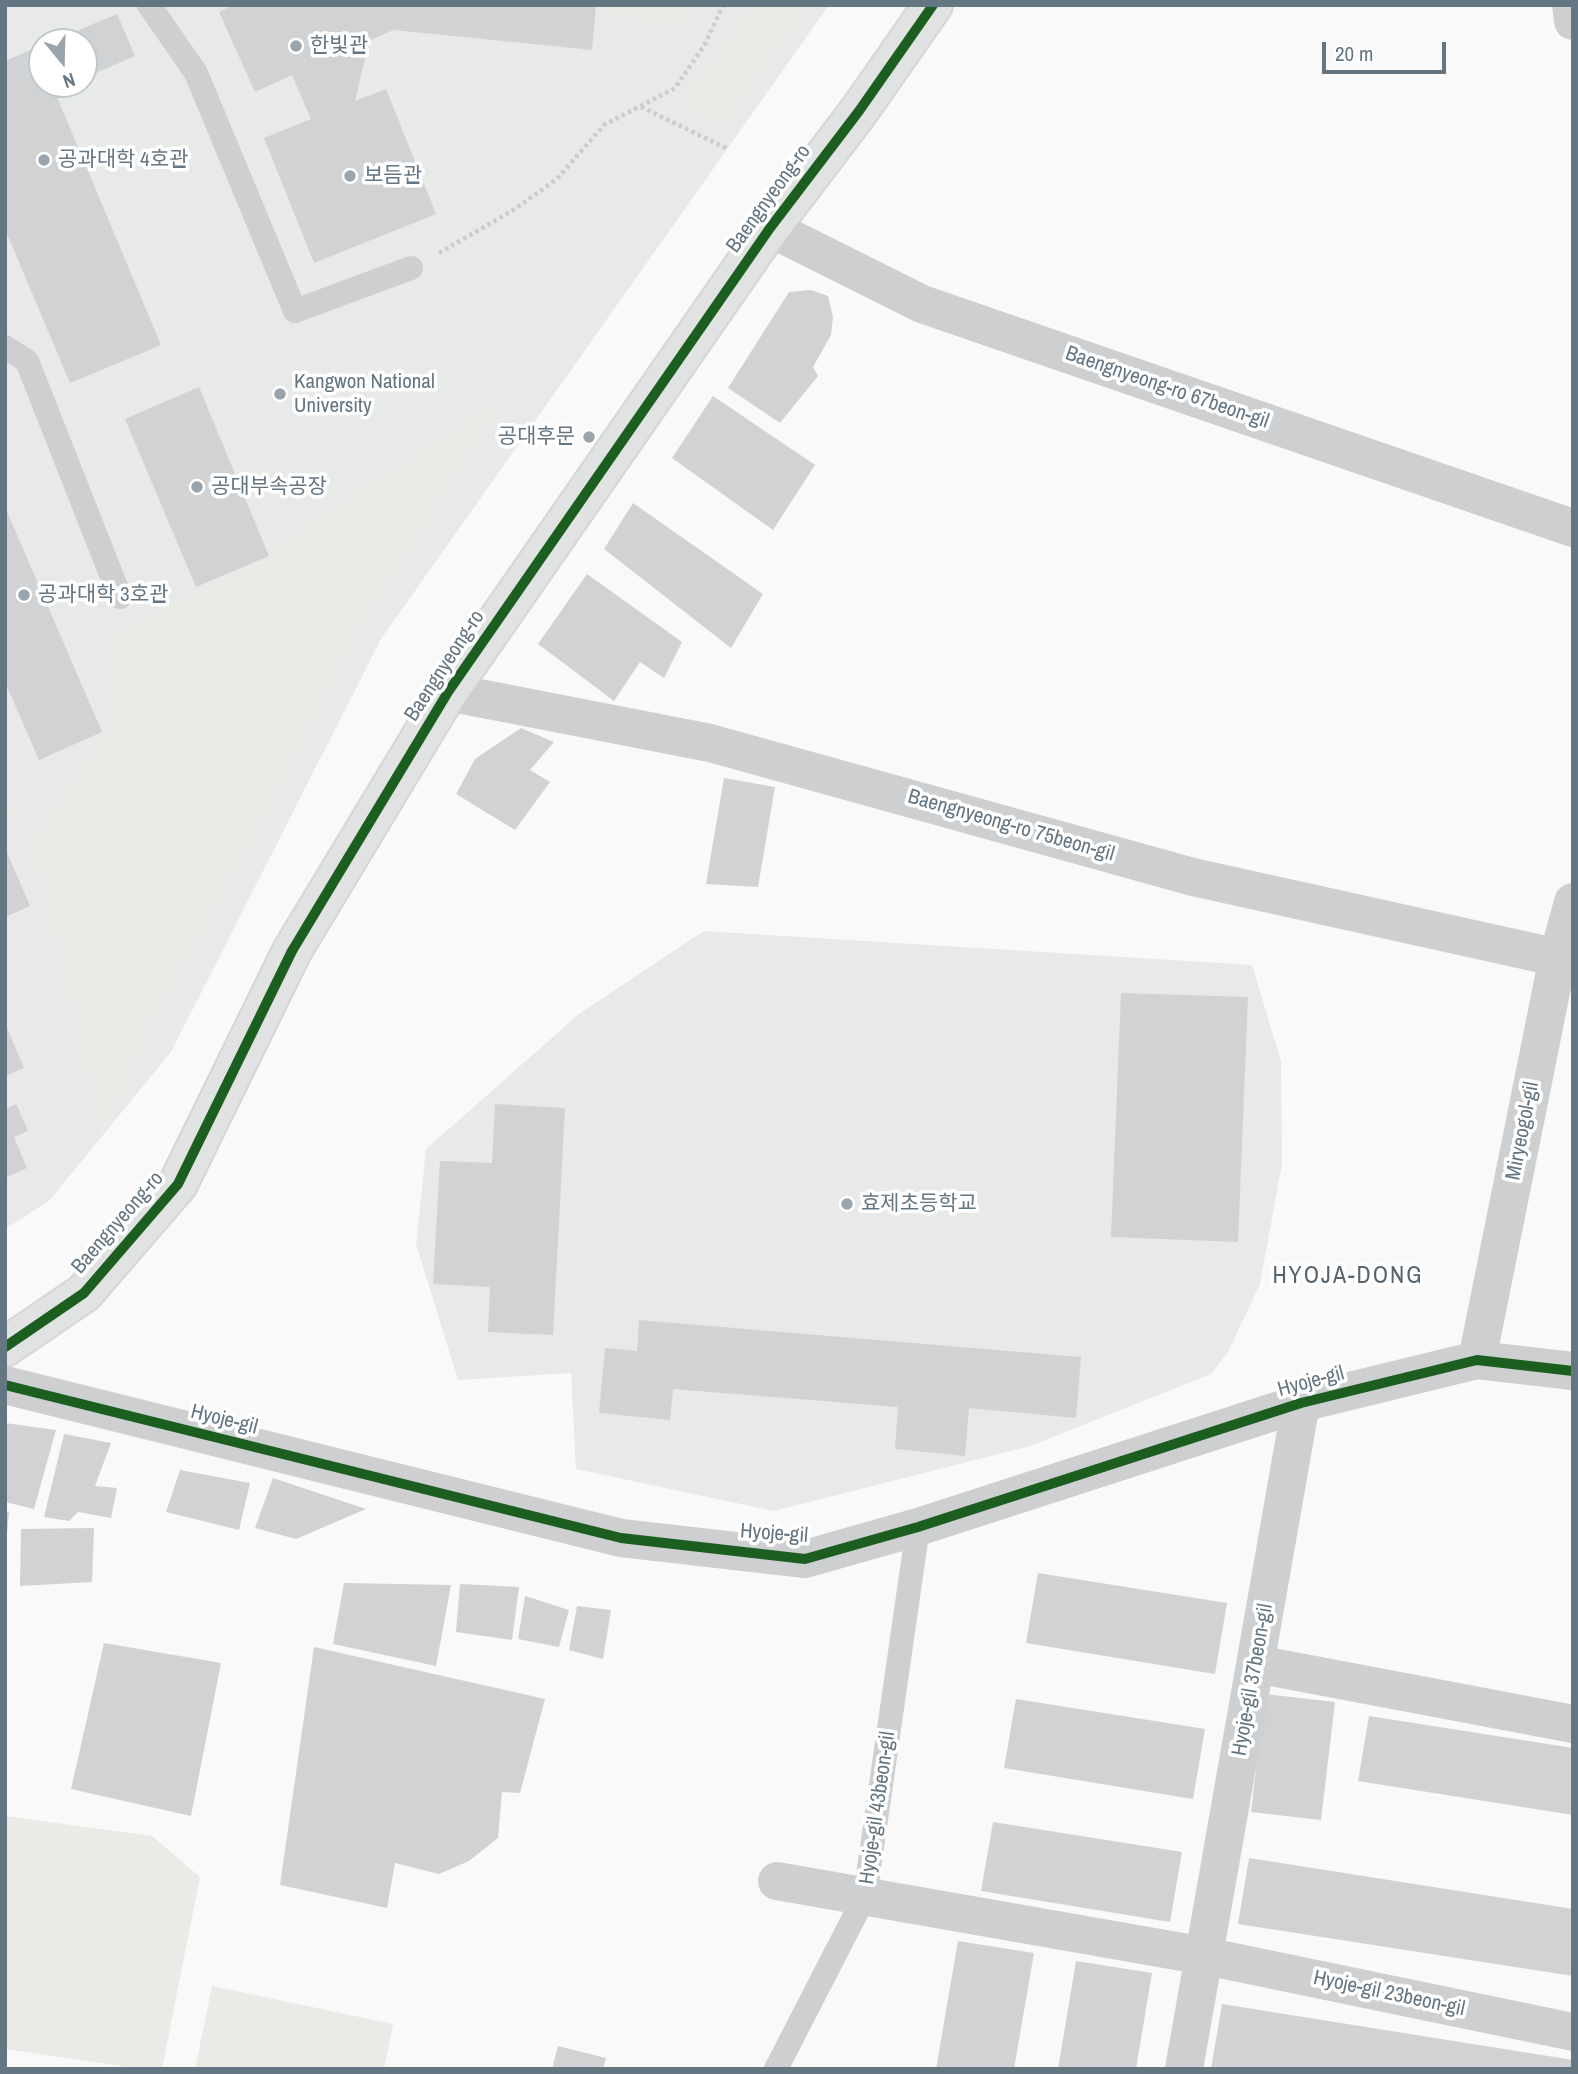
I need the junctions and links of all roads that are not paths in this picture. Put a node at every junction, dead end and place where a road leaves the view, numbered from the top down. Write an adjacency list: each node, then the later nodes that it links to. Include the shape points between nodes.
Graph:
1 (149, 5): 6 (lane, via 196,73 295,311)
2 (933, 5): 5 (street, Baengnyeong-ro)
3 (1571, 5): 4 (street)
4 (1573, 21)
5 (770, 228): 8 (street, Baengnyeong-ro 67beon-gil, via 922,304); 10 (street, Baengnyeong-ro)
6 (411, 268)
7 (5, 347): 9 (lane, via 27,361)
8 (1573, 528)
9 (120, 597)
10 (448, 692): 12 (street, Baengnyeong-ro 75beon-gil, via 710,743 1193,877); 13 (street, Baengnyeong-ro, via 292,951 178,1184 84,1293)
11 (1573, 902): 12 (street, Miryeogol-gil)
12 (1565, 959): 14 (street, Miryeogol-gil)
13 (5, 1347)
14 (1477, 1360): 15 (street, Hyoje-gil); 17 (street, Hyoje-gil)
15 (1573, 1371)
16 (5, 1385): 18 (street, Hyoje-gil, via 621,1538 805,1559)
17 (1301, 1403): 18 (street, Hyoje-gil); 19 (street, Hyoje-gil 37beon-gil)
18 (918, 1527): 22 (lane, Hyoje-gil 43beon-gil)
19 (1256, 1664): 20 (street); 23 (street, Hyoje-gil 37beon-gil)
20 (1573, 1724)
21 (777, 1881): 22 (street)
22 (865, 1896): 23 (street); 25 (lane, Hyoje-gil 43beon-gil)
23 (1205, 1956): 24 (street, Hyoje-gil 23beon-gil); 26 (street, Hyoje-gil 37beon-gil)
24 (1573, 2032)
25 (776, 2069)
26 (1184, 2069)

